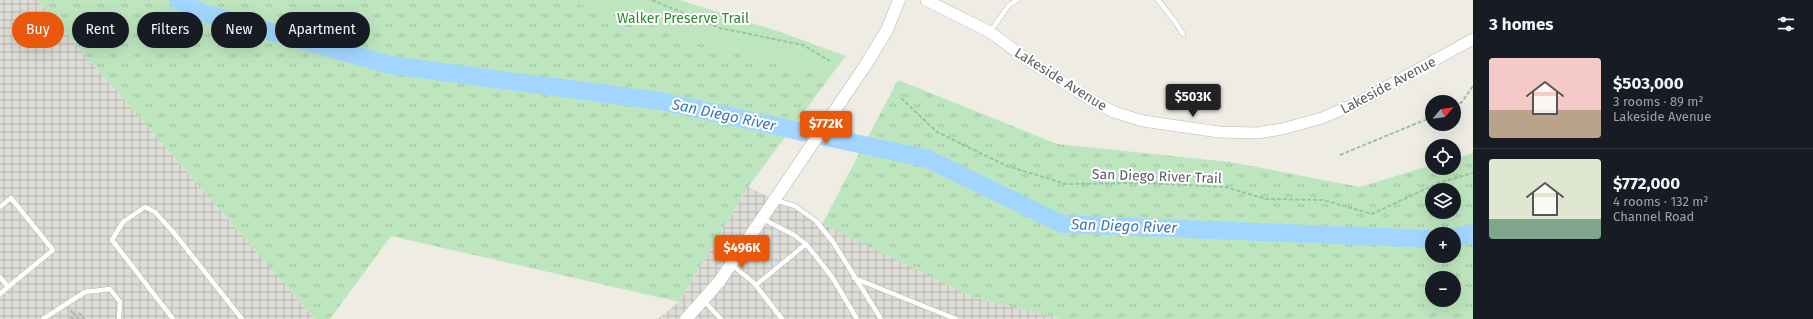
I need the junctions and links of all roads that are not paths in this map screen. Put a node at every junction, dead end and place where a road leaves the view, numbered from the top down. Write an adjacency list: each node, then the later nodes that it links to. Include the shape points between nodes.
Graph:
1 (900, 0): 8 (main road, via 887,30 858,76)
2 (926, 0): 5 (street, Lakeside Avenue)
3 (1017, 0): 5 (lane, via 1009,5)
4 (1158, 0): 6 (lane)
5 (990, 32): 7 (street, Lakeside Avenue, via 1026,59 1114,112 1143,120 1219,132 1257,133 1322,118 1357,103)
6 (1183, 34)
7 (1473, 39)
8 (774, 199): 10 (main road); 14 (lane, via 795,206 816,221 833,242)
9 (0, 207): 16 (lane, via 11,198 53,250)
10 (762, 217): 11 (lane, via 794,234); 12 (main road)
11 (806, 244): 15 (lane); 26 (lane, via 832,277)
12 (731, 264): 15 (lane); 18 (main road)
13 (0, 277): 16 (lane)
14 (854, 278): 27 (lane); 28 (lane)
15 (756, 285): 25 (lane)
16 (8, 287): 17 (lane)
17 (0, 294)
18 (702, 300): 23 (main road); 24 (lane)
19 (43, 319): 20 (lane, via 85,292 110,289 120,302)
20 (119, 319)
21 (173, 319): 22 (lane, via 112,240 123,222 145,207 155,212)
22 (242, 319)
23 (686, 319)
24 (721, 319)
25 (782, 319)
26 (857, 319)
27 (881, 319)
28 (956, 319)

